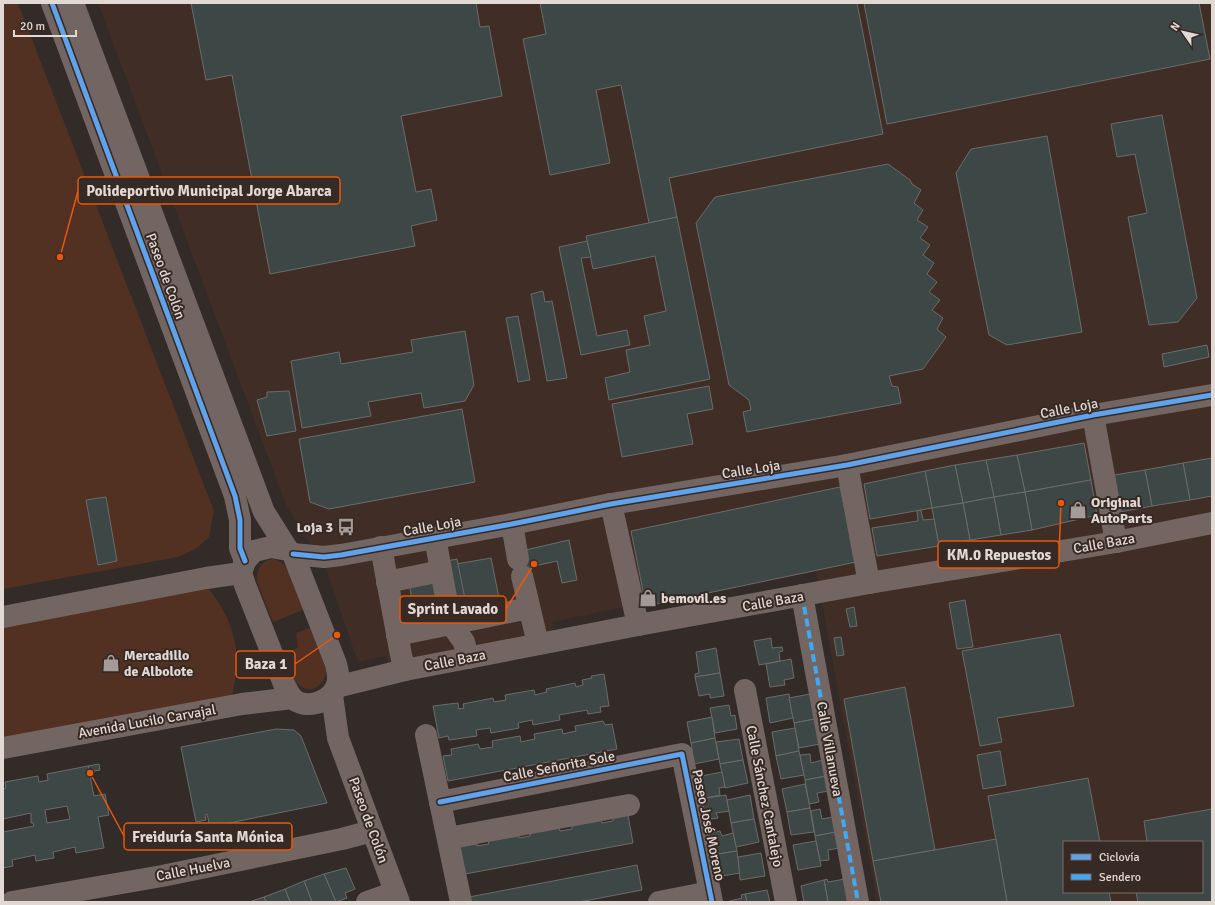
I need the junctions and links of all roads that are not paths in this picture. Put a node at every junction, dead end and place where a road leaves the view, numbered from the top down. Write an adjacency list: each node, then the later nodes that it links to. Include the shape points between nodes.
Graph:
1 (52, 3): 13 (street, Paseo de Colón, via 236,496)
2 (73, 3): 12 (street, Paseo de Colón, via 264,512)
3 (1212, 394): 4 (street, Calle Loja)
4 (1093, 415): 5 (street, Calle Loja); 10 (street)
5 (847, 465): 6 (street, Calle Loja); 16 (street)
6 (611, 504): 8 (street, Calle Loja); 21 (street)
7 (1212, 523): 10 (street, Calle Baza)
8 (512, 524): 9 (street, Calle Loja); 18 (street)
9 (435, 538): 11 (street, Calle Loja); 14 (street)
10 (1116, 542): 16 (street, Calle Baza)
11 (381, 547): 12 (street, Calle Loja, via 324,557); 15 (street)
12 (291, 552): 13 (street, Calle Loja, via 271,547 254,551); 27 (street, Paseo de Colón, via 336,664 338,676)
13 (243, 567): 19 (street, via 206,578); 28 (street, Paseo de Colón, via 245,585 284,684)
14 (441, 570): 15 (street); 20 (street)
15 (387, 582): 22 (street)
16 (869, 583): 17 (street, Calle Baza)
17 (802, 595): 21 (street, Calle Baza); 44 (street, Calle Villanueva)
18 (529, 608): 20 (street); 23 (street)
19 (3, 617)
20 (451, 624): 22 (street); 24 (street, via 464,642)
21 (638, 625): 23 (street, Calle Baza)
22 (397, 635): 25 (street)
23 (538, 644): 24 (street, Calle Baza)
24 (468, 658): 25 (street, Calle Baza)
25 (405, 670): 27 (street, Calle Baza)
26 (745, 690): 43 (street, Calle Sánchez Cantalejo)
27 (334, 691): 28 (street, Calle Baza, via 323,701); 30 (street, Paseo de Colón)
28 (301, 701): 30 (street, Paseo de Colón); 31 (street, Avenida Lucilo Carvajal, via 242,704)
29 (426, 735): 33 (street)
30 (338, 738): 35 (street, Paseo de Colón)
31 (3, 748)
32 (682, 754): 33 (street, Calle Señorita Sole); 38 (street, Paseo José Moreno)
33 (440, 802): 36 (street)
34 (629, 805): 36 (street)
35 (372, 831): 37 (street, Paseo de Colón); 39 (street, Calle Huelva, via 162,876)
36 (448, 838): 41 (street)
37 (397, 897): 40 (street)
38 (711, 897): 42 (street)
39 (12, 902)
40 (367, 902)
41 (460, 902)
42 (659, 902)
43 (786, 902)
44 (858, 902)

